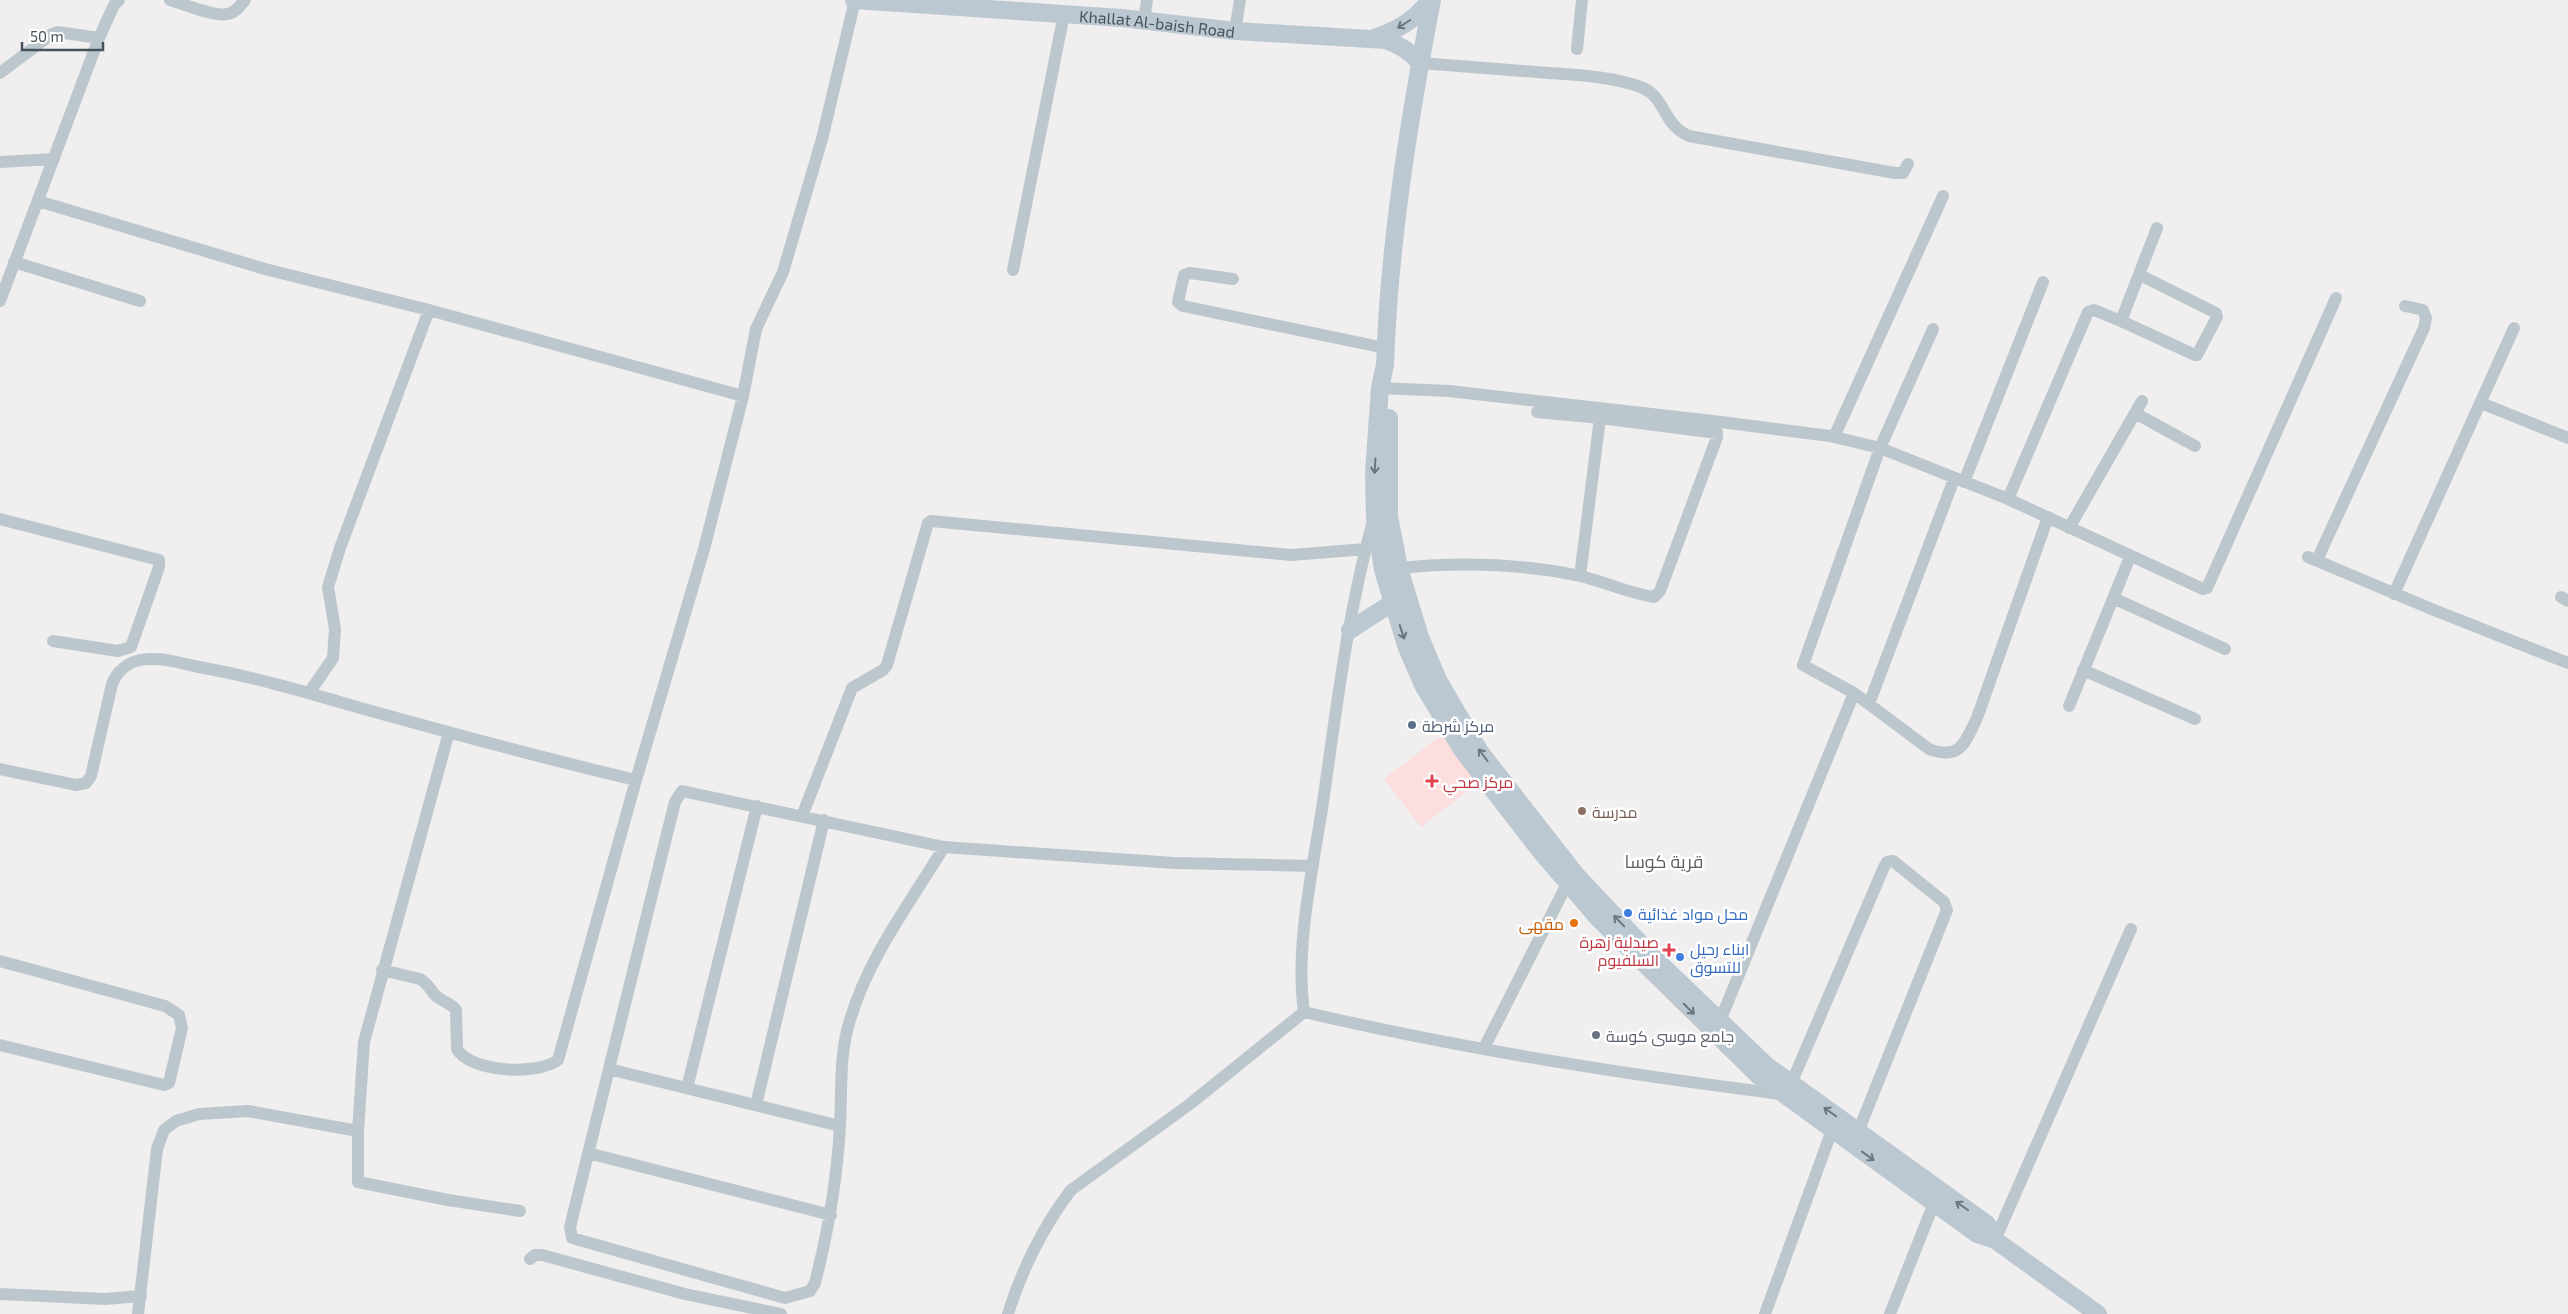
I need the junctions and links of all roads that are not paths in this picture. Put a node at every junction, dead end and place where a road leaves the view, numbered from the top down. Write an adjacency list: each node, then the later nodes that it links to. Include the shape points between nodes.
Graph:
1 (119, 0): 12 (street)
2 (170, 0): 3 (street, via 228,14)
3 (245, 0)
4 (855, 0): 9 (street, Khallat Al-baish Road); 38 (street, via 822,140 783,272 756,329)
5 (1147, 0): 10 (street)
6 (1240, 0): 11 (street)
7 (1431, 0): 13 (street, one-way to 13, via 1407,24); 15 (street)
8 (1582, 0): 14 (street)
9 (1064, 14): 10 (street, Khallat Al-baish Road); 24 (street)
10 (1144, 20): 11 (street, Khallat Al-baish Road)
11 (1235, 31): 13 (street, Khallat Al-baish Road)
12 (99, 38): 16 (street, via 58,32 52,34); 17 (street)
13 (1371, 38): 15 (street, Khallat Al-baish Road, via 1399,44)
14 (1577, 49)
15 (1420, 63): 19 (street, via 1592,76 1650,92 1673,127 1688,136 1895,173 1904,173); 36 (street, via 1396,218)
16 (0, 73)
17 (54, 159): 18 (street); 21 (street)
18 (0, 162)
19 (1908, 164)
20 (1943, 196): 44 (street)
21 (38, 201): 23 (street); 32 (street, via 265,269)
22 (2157, 228): 25 (street)
23 (14, 262): 29 (street); 30 (street)
24 (1014, 270)
25 (2140, 275): 33 (street); 33 (street, via 2216,313 2217,317 2198,355)
26 (1233, 279): 36 (street, via 1184,275 1178,302 1183,306)
27 (2043, 282): 48 (street)
28 (2336, 298): 55 (street, via 2207,588 2200,589)
29 (0, 301)
30 (140, 301)
31 (2405, 306): 58 (street, via 2423,310 2426,318 2424,328 2312,558)
32 (429, 310): 38 (street); 66 (street, via 340,548 328,587 336,629 333,658)
33 (2121, 321): 49 (street, via 2094,310 2088,312)
34 (2514, 328): 40 (street)
35 (1933, 329): 47 (street)
36 (1385, 357): 37 (street)
37 (1384, 388): 44 (street, via 1449,391); 50 (street, one-way to 50, via 1374,472); 56 (street)
38 (742, 396): 74 (street, via 704,549)
39 (2142, 401): 42 (street)
40 (2481, 403): 45 (street); 58 (street)
41 (1537, 412): 43 (street)
42 (2135, 413): 46 (street); 53 (street)
43 (1600, 418): 57 (street); 57 (street, via 1715,431 1717,437 1658,595 1648,596)
44 (1834, 437): 47 (street)
45 (2568, 438)
46 (2195, 446)
47 (1880, 448): 48 (street); 67 (street, via 1802,663)
48 (1959, 481): 49 (street); 68 (street)
49 (2008, 499): 51 (street)
50 (1375, 517): 54 (street); 56 (street)
51 (2048, 517): 53 (street); 68 (street, via 1977,718 1964,745 1953,753 1929,749)
52 (0, 519): 62 (street, via 159,560 131,648 118,651)
53 (2069, 528): 55 (street)
54 (1366, 549): 61 (street); 76 (street, via 1291,555 931,521 887,665 852,688)
55 (2130, 557): 59 (street)
56 (1391, 569): 57 (street, via 1462,564); 60 (street); 70 (street)
57 (1580, 576)
58 (2394, 594): 64 (street)
59 (2113, 598): 63 (street); 65 (street)
60 (1392, 603): 61 (street); 70 (street, one-way to 70, via 1407,648)
61 (1350, 630): 80 (street)
62 (53, 641)
63 (2225, 649)
64 (2568, 662)
65 (2084, 670): 69 (street); 71 (street)
66 (309, 693): 72 (street); 73 (street, via 221,671 153,659 133,662 116,673 91,776 86,783 76,786)
67 (1854, 693): 68 (street); 86 (street)
68 (1869, 704)
69 (2069, 706)
70 (1445, 708): 79 (street, via 1463,751)
71 (2195, 719)
72 (449, 732): 74 (street); 84 (street)
73 (0, 769)
74 (636, 780): 84 (street, via 558,1060 541,1069 519,1071 468,1059 457,1049 456,1010 453,1005 435,995 420,978)
75 (757, 806): 76 (street); 89 (street, via 685,791 676,798); 91 (street)
76 (802, 816): 77 (street)
77 (824, 820): 78 (street); 93 (street)
78 (944, 847): 80 (street, via 1174,863); 94 (street, via 881,948 862,985 843,1051)
79 (1547, 849): 81 (street); 86 (street, one-way to 79)
80 (1313, 866): 85 (street, via 1301,964)
81 (1567, 884): 88 (street); 90 (street, one-way to 90, via 1597,918)
82 (2131, 929): 102 (street)
83 (0, 961): 87 (street, via 165,1006 179,1015 182,1028 169,1082 164,1085)
84 (382, 970): 96 (street, via 364,1042)
85 (1304, 1012): 88 (street, via 1392,1033); 108 (street, via 1190,1104 1071,1190 1059,1206 1019,1283)
86 (1720, 1021): 90 (street)
87 (0, 1045)
88 (1484, 1048): 92 (street, via 1614,1071)
89 (608, 1069): 91 (street); 98 (street)
90 (1763, 1071): 92 (street)
91 (687, 1088): 93 (street)
92 (1786, 1089): 95 (street); 97 (street, one-way to 92); 97 (street, via 1884,867 1893,861 1944,902 1948,910)
93 (756, 1105): 94 (street)
94 (840, 1126): 101 (street)
95 (1832, 1130): 99 (street, one-way to 99); 109 (street)
96 (358, 1131): 100 (street, via 358,1182); 105 (street, via 248,1111 199,1114 176,1121 164,1130 157,1149)
97 (1858, 1132): 102 (street, one-way to 97, via 1987,1224)
98 (588, 1153): 101 (street); 101 (street, via 570,1227 572,1238 785,1298 810,1291 815,1283)
99 (1934, 1203): 102 (street, via 1977,1234); 110 (street)
100 (520, 1211)
101 (831, 1215)
102 (1994, 1240): 111 (street)
103 (530, 1259): 107 (street, via 534,1255 542,1255 685,1294)
104 (0, 1294): 105 (street, via 95,1298)
105 (141, 1296): 106 (street)
106 (138, 1314)
107 (781, 1314)
108 (1008, 1314)
109 (1765, 1314)
110 (1890, 1314)
111 (2098, 1314)

